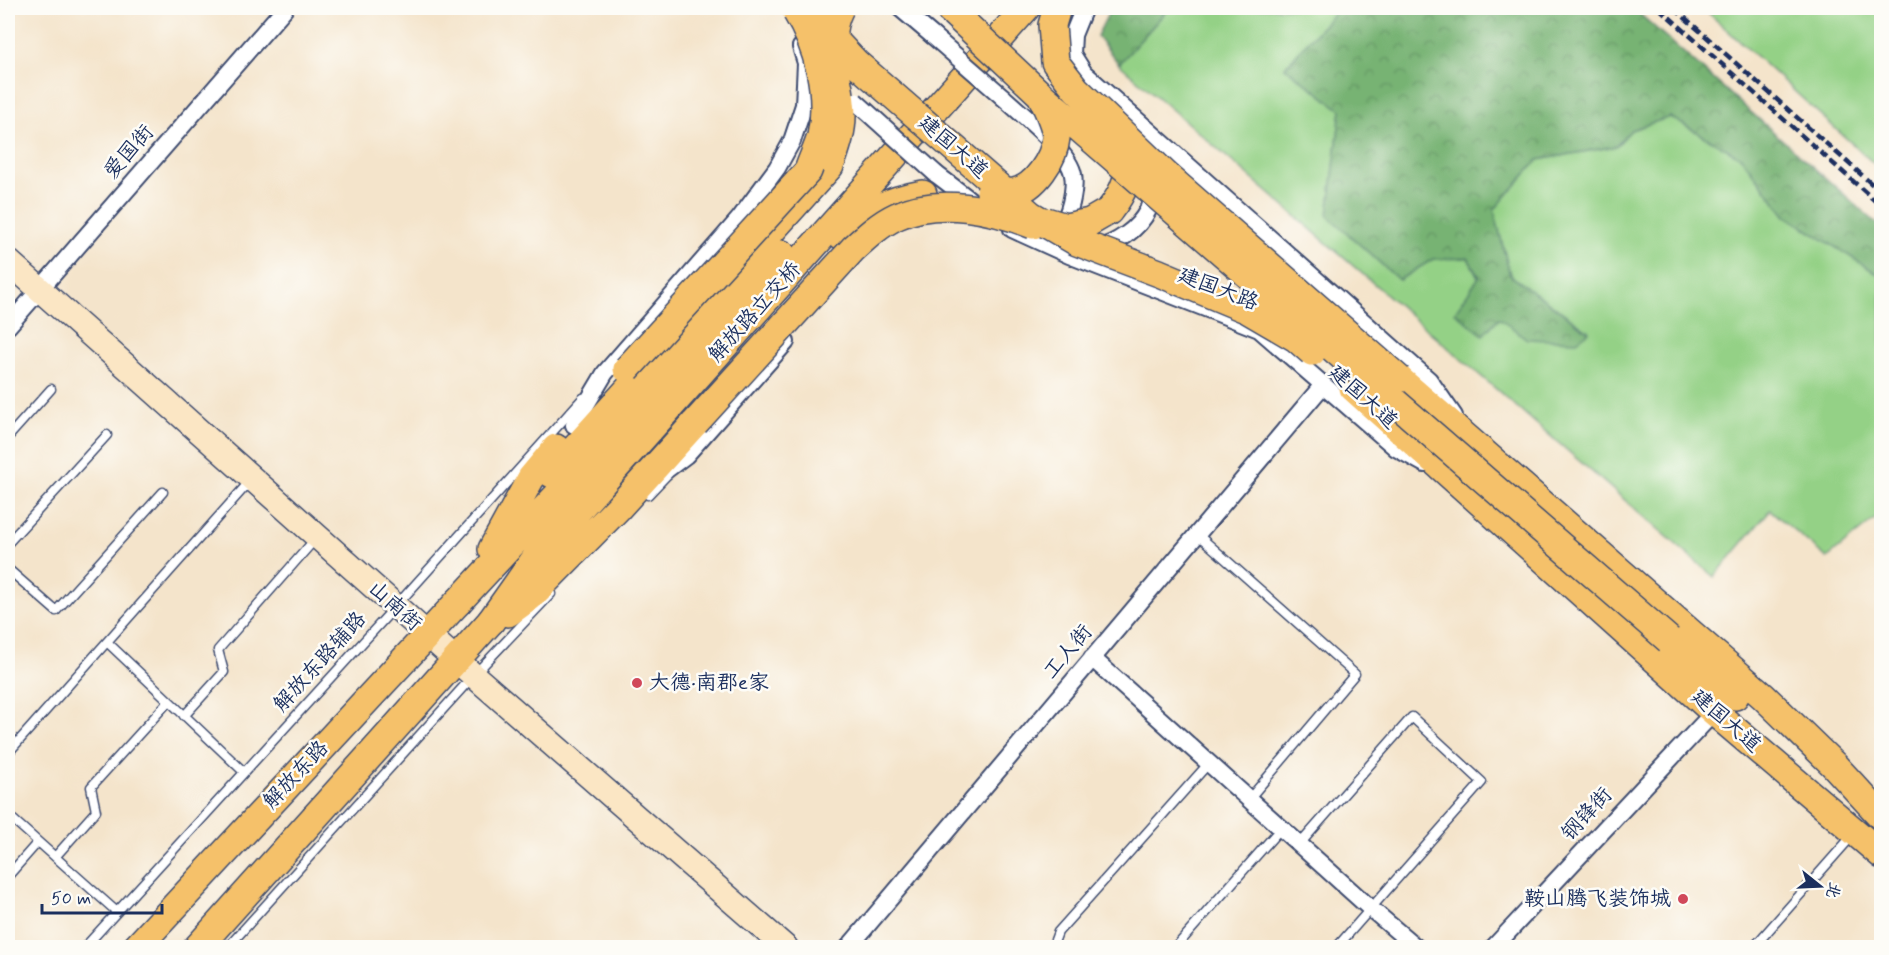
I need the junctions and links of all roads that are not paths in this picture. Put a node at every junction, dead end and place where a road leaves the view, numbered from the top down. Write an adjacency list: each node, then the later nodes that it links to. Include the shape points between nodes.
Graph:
1 (285, 8): 17 (street, 爱国街)
2 (782, 8): 10 (street)
3 (840, 8): 30 (main road, bridge, via 833,22 831,43 842,115 840,138 830,166)
4 (900, 8): 14 (street, bridge, via 1064,154 1073,173 1070,210 1060,227 1040,235)
5 (948, 8): 11 (main road, 建国大道, bridge)
6 (1004, 8): 36 (main road, 解放路立交桥, via 819,214)
7 (1026, 8): 35 (main road, 解放路立交桥, via 537,556)
8 (1057, 8): 12 (main road, bridge, via 1052,25 1055,62 1076,89)
9 (1084, 8): 12 (street, via 1073,35 1072,54 1083,73)
10 (797, 13): 13 (street, bridge, via 855,101 936,174); 14 (main road, 建国大道, bridge, via 856,63); 19 (main road, bridge, via 820,65 824,102 821,136 808,171)
11 (1041, 95): 35 (main road, bridge, via 1056,137 1052,153 1034,180 1013,192 907,197 864,215 581,528); 51 (main road, 建国大道, bridge, via 1669,640)
12 (1134, 131): 14 (main road, bridge, via 1125,184 1108,211 1090,222 1066,227); 15 (street, via 1151,149 1155,179 1148,209 1138,225 1112,245); 24 (main road, bridge, via 1167,176); 24 (street, via 1429,380)
13 (994, 218): 14 (street, via 1005,226); 28 (street, via 937,214 915,219 888,235 859,260 686,456)
14 (1029, 226): 15 (main road, 建国大道, bridge)
15 (1073, 249): 20 (street, 建国大路, via 1259,329); 26 (main road, 建国大道, bridge, via 1160,273 1248,310 1296,338); 28 (main road, bridge, via 988,209 953,206 899,215 853,249 694,423)
16 (8, 261): 17 (main road, 山南街)
17 (39, 290): 18 (street, 爱国街); 25 (main road, 山南街)
18 (8, 326)
19 (616, 371): 30 (main road, via 531,478); 37 (lane, 解放东路辅路)
20 (1323, 385): 26 (street, 建国大路, via 1396,448); 29 (street, 工人街)
21 (51, 389): 23 (lane)
22 (107, 435): 32 (lane)
23 (8, 437)
24 (1478, 448): 51 (main road, via 1763,696)
25 (252, 479): 31 (main road, 山南街); 40 (lane)
26 (1460, 483): 44 (main road, 建国大道)
27 (163, 492): 33 (lane, via 56,611)
28 (635, 499): 38 (main road, via 530,597)
29 (1197, 534): 41 (street, 工人街); 49 (lane, via 1355,674)
30 (501, 535): 36 (main road)
31 (317, 537): 37 (main road, 山南街); 45 (lane, via 218,650 224,672)
32 (8, 543)
33 (8, 569)
34 (555, 591): 42 (lane)
35 (510, 597): 38 (main road, 解放路立交桥)
36 (458, 602): 39 (main road, 解放东路)
37 (396, 606): 39 (main road, 山南街); 48 (lane, 解放东路辅路)
38 (491, 621): 42 (main road, 解放东路)
39 (427, 634): 42 (main road, 山南街); 62 (main road, 解放东路)
40 (107, 642): 43 (lane); 46 (lane)
41 (1092, 658): 47 (street); 66 (street, 工人街)
42 (465, 667): 63 (main road, 解放东路); 64 (lane); 65 (main road, 山南街)
43 (169, 701): 45 (lane); 57 (lane, via 91,787 96,811)
44 (1714, 712): 53 (main road, 建国大道); 71 (street, 钢锋街)
45 (184, 716): 48 (lane)
46 (8, 753)
47 (1209, 763): 49 (street); 67 (lane, via 1058,932)
48 (244, 772): 60 (lane, 解放东路辅路)
49 (1249, 799): 52 (street)
50 (8, 815): 54 (lane)
51 (1881, 817)
52 (1281, 828): 55 (street); 68 (lane)
53 (1855, 832): 56 (main road, 建国大道); 72 (lane)
54 (38, 842): 57 (lane); 58 (lane)
55 (1299, 845): 59 (street); 59 (lane, via 1412,717 1482,782)
56 (1881, 855)
57 (55, 857): 60 (lane)
58 (8, 876)
59 (1370, 908): 69 (lane); 70 (street)
60 (117, 912): 61 (lane, 解放东路辅路)
61 (84, 948)
62 (136, 948)
63 (197, 948)
64 (227, 948)
65 (786, 948)
66 (848, 948)
67 (1052, 948)
68 (1175, 948)
69 (1336, 948)
70 (1417, 948)
71 (1493, 948)
72 (1753, 948)

